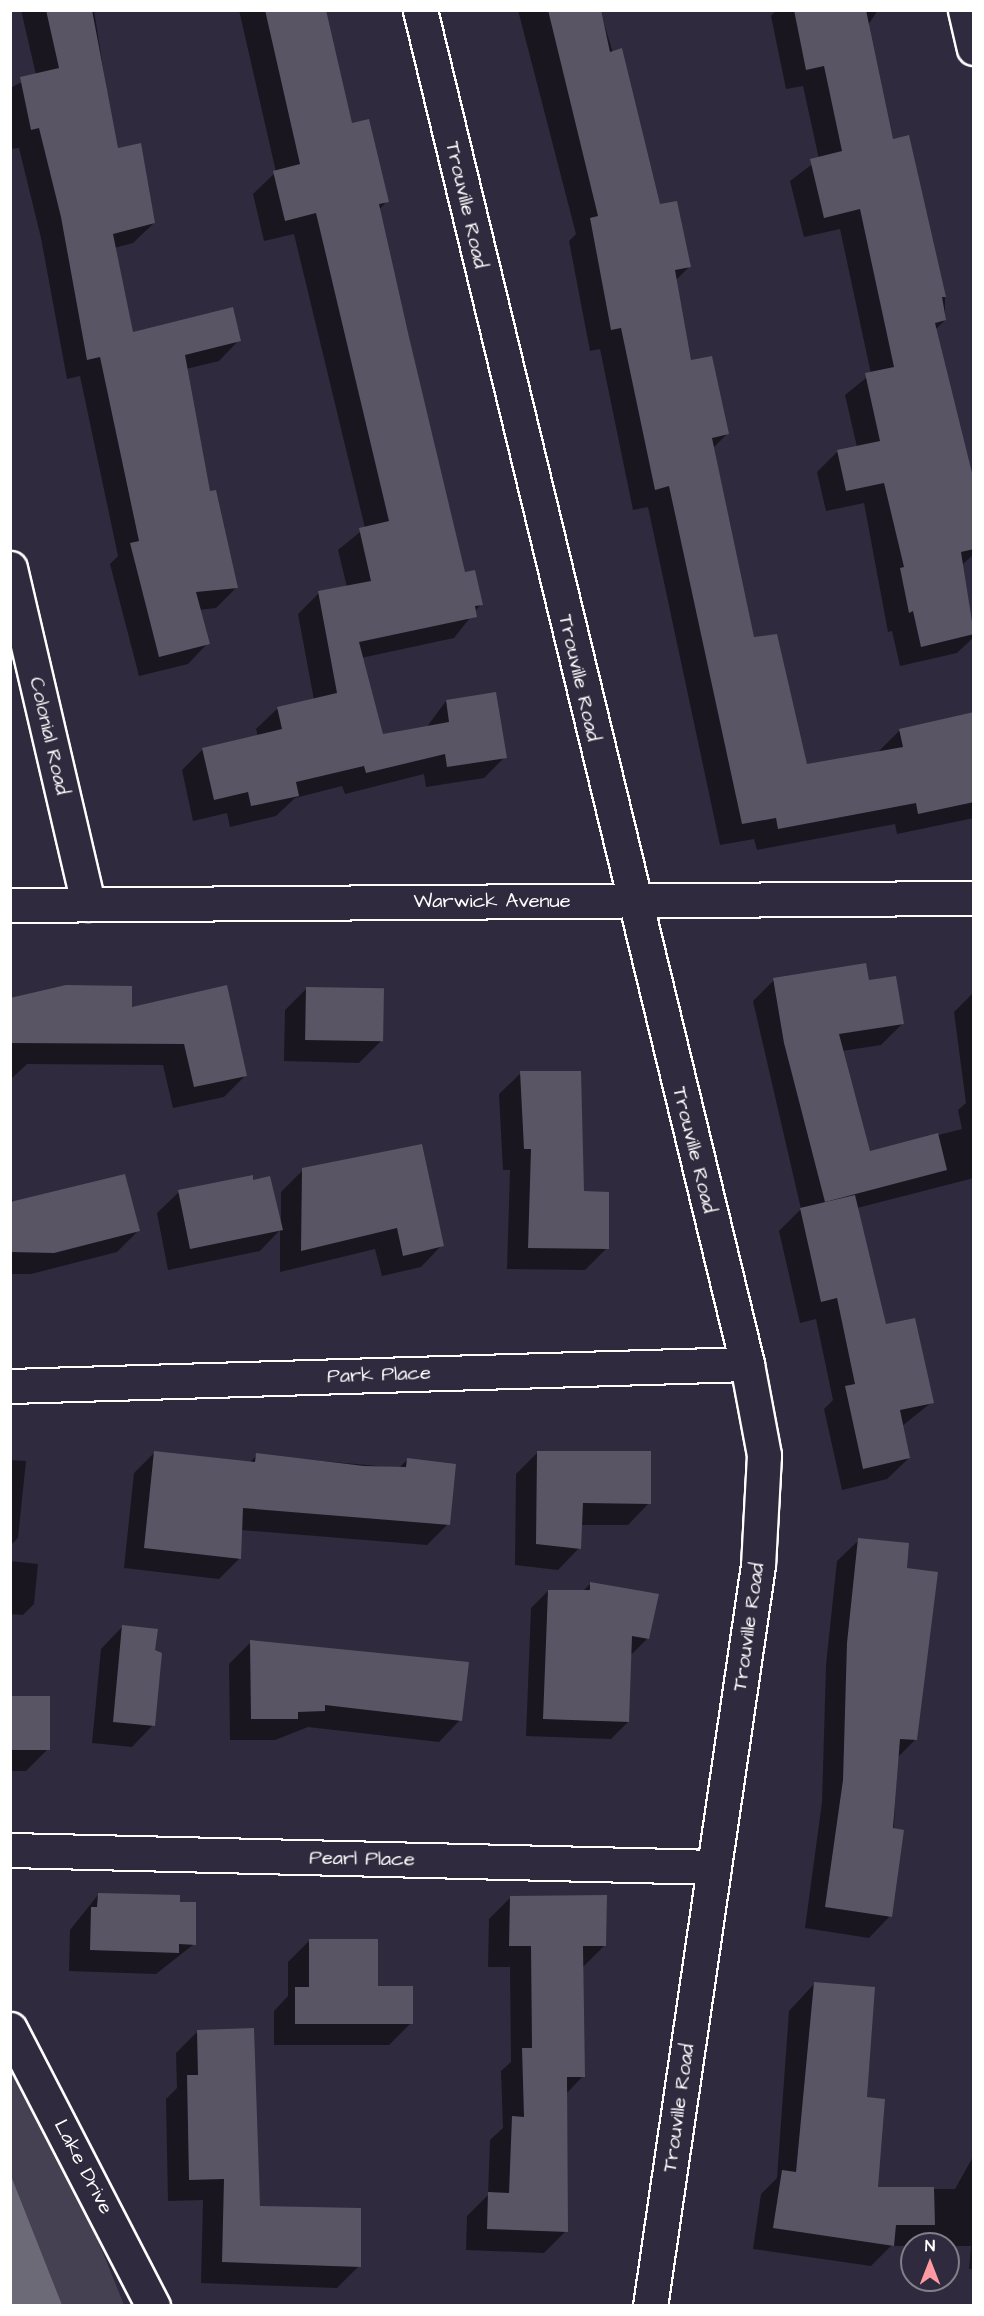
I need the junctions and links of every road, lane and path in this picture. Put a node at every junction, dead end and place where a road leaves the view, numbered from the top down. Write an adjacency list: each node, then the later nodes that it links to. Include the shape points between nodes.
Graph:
1 (420, 10): 6 (street, Trouville Road)
2 (965, 10): 3 (street)
3 (974, 48)
4 (10, 568): 8 (street, Colonial Road)
5 (974, 898): 6 (street, Warwick Avenue)
6 (632, 900): 8 (street, Warwick Avenue); 9 (street, Trouville Road)
7 (10, 904): 8 (street, Warwick Avenue)
8 (88, 904)
9 (747, 1364): 10 (street, Park Place); 12 (street, Trouville Road, via 764,1455 764,1507)
10 (10, 1386)
11 (10, 1850): 12 (street, Pearl Place)
12 (714, 1868): 15 (street, Trouville Road)
13 (10, 2029): 14 (street, Lake Drive)
14 (153, 2306)
15 (650, 2306)

